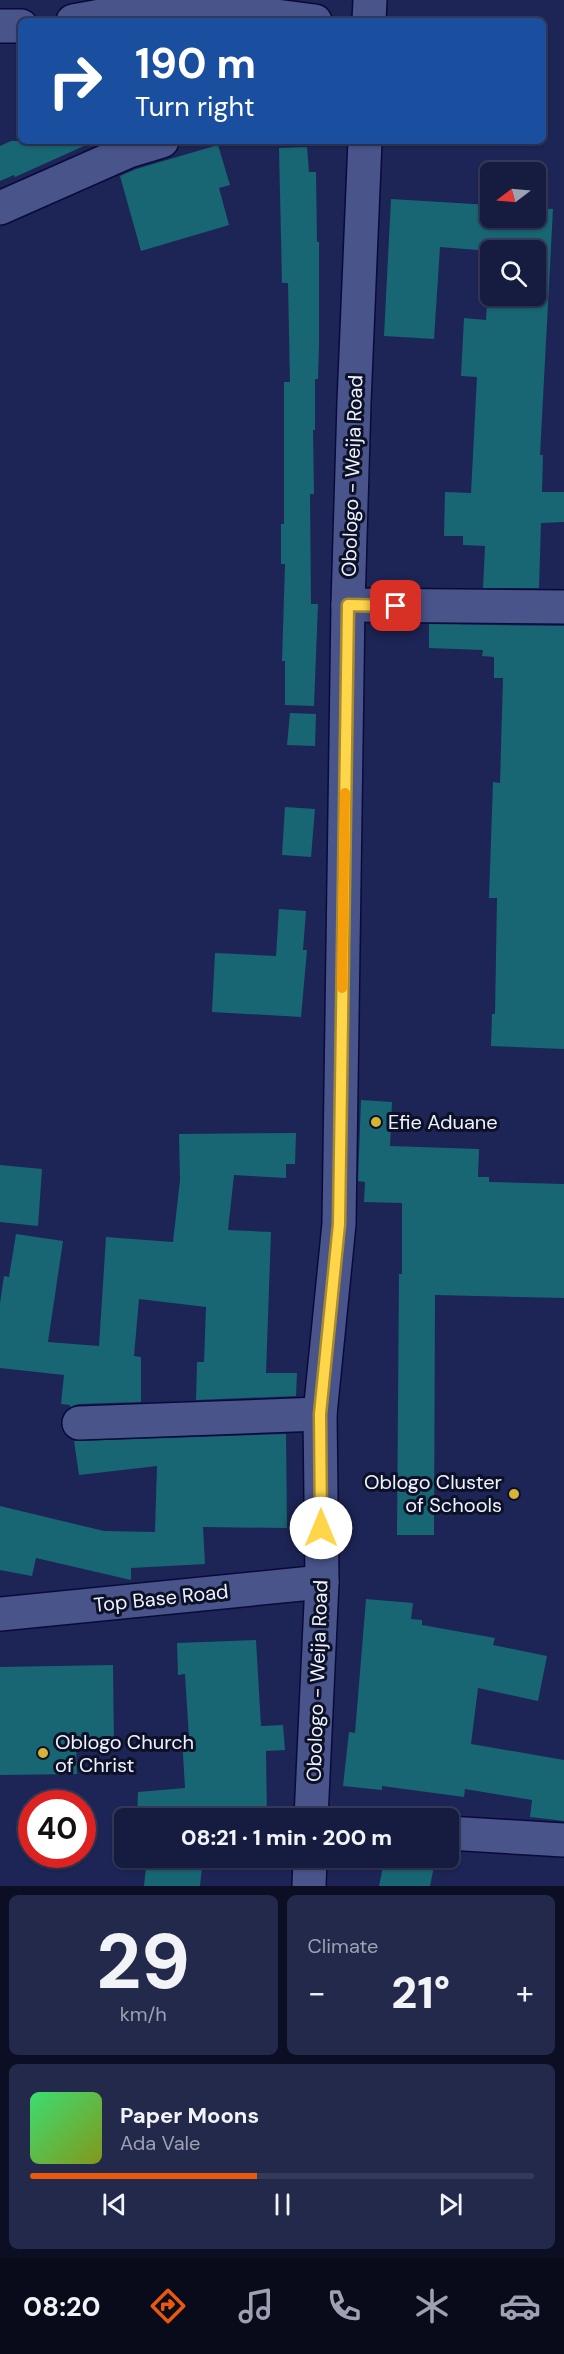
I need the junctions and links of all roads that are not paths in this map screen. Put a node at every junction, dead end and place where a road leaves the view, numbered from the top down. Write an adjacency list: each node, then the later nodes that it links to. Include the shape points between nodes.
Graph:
1 (370, 0): 4 (street)
2 (90, 18): 3 (street, via 172,3)
3 (291, 18)
4 (369, 18)
5 (0, 26): 6 (street)
6 (18, 26)
7 (152, 144): 9 (street)
8 (365, 144): 10 (street, Obologo - Weija Road)
9 (0, 208)
10 (348, 605): 11 (street); 12 (street, Obologo - Weija Road, via 339,1224)
11 (564, 607)
12 (320, 1414): 13 (street); 14 (street, Obologo - Weija Road)
13 (79, 1423)
14 (322, 1582): 15 (street, Top Base Road); 16 (street, Obologo - Weija Road)
15 (0, 1614)
16 (311, 1808)
17 (459, 1834): 18 (street)
18 (564, 1840)
19 (310, 1868): 20 (street)
20 (309, 1886)

